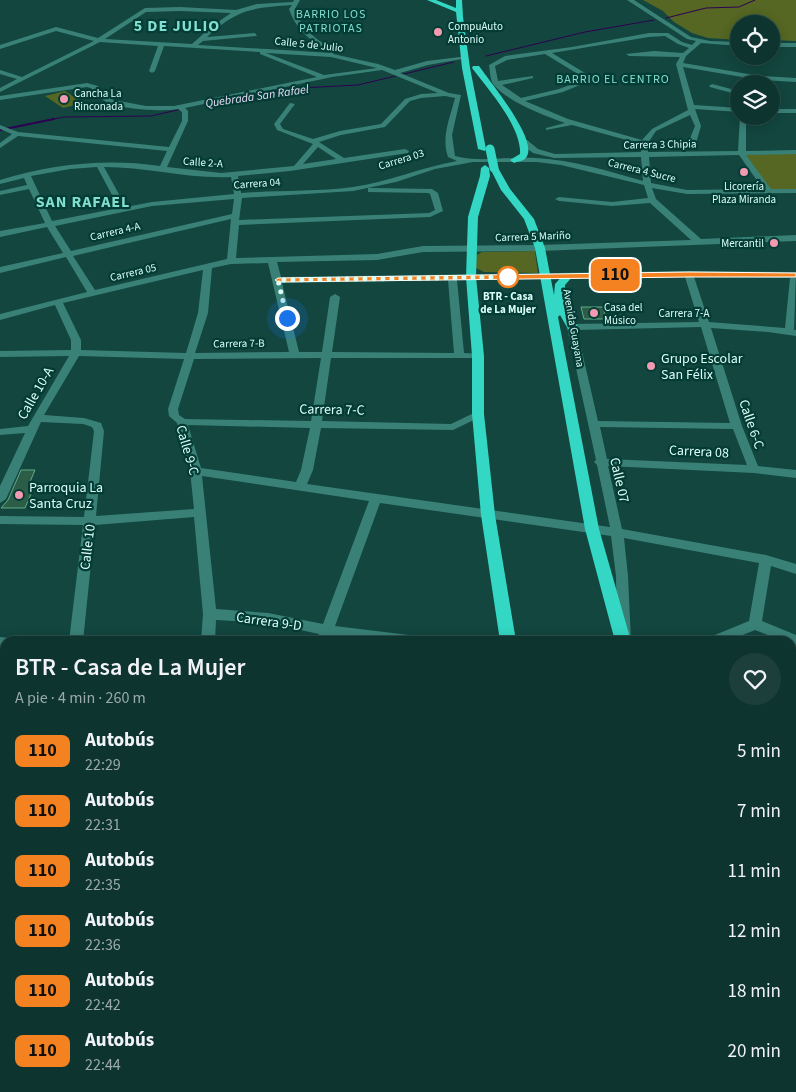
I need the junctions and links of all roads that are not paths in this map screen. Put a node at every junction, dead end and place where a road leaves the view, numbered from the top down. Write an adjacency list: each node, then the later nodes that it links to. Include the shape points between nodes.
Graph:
1 (430, 0): 6 (highway)
2 (458, 0): 6 (highway, Avenida Guayana)
3 (630, 0): 15 (street, via 686,37)
4 (297, 2): 7 (street); 29 (street, via 292,9 294,17 305,32 318,44)
5 (468, 10): 35 (highway)
6 (458, 11): 30 (highway, Avenida Guayana)
7 (236, 12): 13 (street); 14 (street, via 156,9 141,12)
8 (255, 35): 13 (street)
9 (32, 37): 10 (street); 12 (street, Calle 5 de Julio, via 61,29); 20 (street)
10 (47, 38)
11 (69, 38): 12 (street)
12 (85, 38): 14 (street, Calle 5 de Julio)
13 (200, 39): 21 (street)
14 (99, 40): 17 (street, Calle 5 de Julio); 41 (street)
15 (700, 41): 16 (street); 22 (street)
16 (730, 43)
17 (161, 45): 21 (street, Calle 5 de Julio); 36 (street)
18 (780, 45): 19 (street)
19 (793, 45): 26 (street)
20 (0, 47)
21 (193, 47): 23 (street, Calle 5 de Julio)
22 (693, 47): 24 (street, via 660,34); 28 (street)
23 (251, 48): 25 (street, Calle 5 de Julio); 32 (street)
24 (545, 52): 43 (street, via 499,59 492,65); 51 (street, via 589,80 560,91)
25 (319, 53): 29 (street, Calle 5 de Julio); 32 (street)
26 (796, 53)
27 (629, 54): 28 (street)
28 (684, 55): 31 (street)
29 (340, 56): 33 (street, Calle 5 de Julio)
30 (466, 57): 34 (highway, Avenida Guayana); 38 (street, via 427,63)
31 (679, 64): 42 (street, via 760,78); 54 (street)
32 (295, 66): 39 (street)
33 (385, 68): 38 (street, Calle 5 de Julio); 39 (street)
34 (466, 68): 49 (highway); 70 (highway, Avenida Guayana)
35 (476, 68): 44 (highway); 65 (highway, via 516,122)
36 (152, 71)
37 (0, 72): 41 (street)
38 (400, 74): 48 (street, Calle 5 de Julio)
39 (324, 77): 53 (street)
40 (531, 77): 43 (street)
41 (22, 79): 46 (street)
42 (796, 80)
43 (497, 84): 51 (street)
44 (479, 86)
45 (712, 86): 47 (street)
46 (0, 90)
47 (730, 91)
48 (448, 95): 49 (street, Calle 5 de Julio); 64 (street, via 411,97 383,126 340,133)
49 (460, 96): 77 (street, via 448,140)
50 (0, 98): 53 (street, via 87,85 96,87 112,102 146,108)
51 (519, 100): 59 (street)
52 (292, 104): 64 (street, via 278,127 286,133)
53 (182, 109): 69 (street, via 185,121)
54 (692, 109): 55 (street); 66 (street, via 698,126); 67 (street, via 654,130)
55 (730, 110)
56 (796, 110): 57 (street)
57 (780, 111)
58 (484, 113): 70 (highway, Avenida Guayana)
59 (572, 123): 62 (street); 67 (street)
60 (743, 125): 73 (street)
61 (3, 129): 63 (street)
62 (548, 129)
63 (17, 134): 68 (street); 69 (street)
64 (315, 142): 78 (street); 82 (street)
65 (524, 142): 74 (highway); 75 (street, via 536,152)
66 (693, 142)
67 (644, 143): 76 (street)
68 (0, 146)
69 (172, 149): 83 (street)
70 (486, 149): 84 (highway, Avenida Guayana)
71 (405, 151): 78 (street, Calle 2-A)
72 (796, 152): 73 (street, Carrera 3 Chipia)
73 (742, 154): 76 (street, Carrera 3 Chipia); 91 (street)
74 (524, 156): 75 (street, Carrera 3 Chipia); 77 (street, Carrera 03); 79 (highway)
75 (566, 156): 76 (street, Carrera 3 Chipia)
76 (645, 156): 88 (street)
77 (452, 157): 80 (street); 93 (street, Carrera 03, via 356,184)
78 (341, 159): 82 (street, Calle 2-A)
79 (514, 160): 80 (street, Carrera 04); 88 (street, Carrera 4 Sucre, via 561,163)
80 (466, 161): 90 (street, Carrera 04, via 434,166)
81 (99, 164): 83 (street, Calle 2-A); 85 (street, Calle 2-A); 98 (street)
82 (298, 166): 86 (street, Calle 2-A)
83 (163, 168): 86 (street, Calle 2-A, via 210,176)
84 (490, 168): 104 (highway, Avenida Guayana, via 529,220); 105 (highway, Avenida Guayana, via 473,217)
85 (26, 174): 87 (street, Calle 2-A); 89 (street)
86 (234, 174): 95 (street)
87 (1, 182)
88 (647, 184): 91 (street, Carrera 4 Sucre, via 687,192); 97 (street)
89 (32, 186): 92 (street); 100 (street)
90 (353, 189): 93 (street, Carrera 04); 99 (street, Carrera 4-A, via 429,191 434,193 439,211 430,215)
91 (769, 192): 94 (street, Carrera 4 Sucre)
92 (0, 193)
93 (286, 193): 95 (street, Carrera 04)
94 (795, 193)
95 (238, 196): 98 (street, Carrera 04); 99 (street)
96 (559, 199): 97 (street, via 612,204)
97 (652, 200): 103 (street)
98 (123, 208): 100 (street, Carrera 04)
99 (235, 219): 106 (street, Carrera 4-A); 108 (street)
100 (50, 223): 101 (street, Carrera 04); 106 (street)
101 (0, 234)
102 (796, 238): 103 (street, Carrera 5 Mariño)
103 (699, 242): 104 (street, Carrera 5 Mariño)
104 (540, 248): 105 (street, Carrera 5 Mariño); 117 (highway, Avenida Guayana)
105 (472, 250): 107 (street, Carrera 5 Mariño, via 423,249 377,257); 114 (highway, Avenida Guayana)
106 (68, 254): 110 (street, Carrera 4-A); 118 (street)
107 (272, 260): 108 (street, Carrera 05); 116 (street)
108 (231, 261): 109 (street, Carrera 05)
109 (208, 266): 118 (street, Carrera 05); 131 (street, Calle 9-C, via 203,313)
110 (0, 270)
111 (689, 274): 112 (street); 113 (street); 124 (street, Calle 6-C)
112 (795, 275): 126 (street)
113 (568, 276): 117 (street); 121 (highway, via 560,284)
114 (471, 277): 115 (street); 117 (street); 133 (highway, Avenida Guayana)
115 (452, 278): 116 (street); 132 (street)
116 (278, 280): 129 (street)
117 (546, 283): 121 (highway); 123 (highway, Avenida Guayana)
118 (92, 293): 120 (street, Carrera 05)
119 (335, 297): 130 (street)
120 (58, 302): 122 (street, Carrera 05); 127 (street, via 76,340)
121 (560, 303): 123 (highway); 125 (highway)
122 (0, 317)
123 (553, 317): 152 (highway, Avenida Guayana)
124 (706, 325): 125 (street, Carrera 7-A); 126 (street, Carrera 7-A); 139 (street, Calle 6-C)
125 (572, 327): 138 (street, Calle 07)
126 (793, 332)
127 (76, 353): 128 (street, Carrera 7-B); 131 (street, Carrera 7-B); 136 (street, Calle 10-A)
128 (0, 354)
129 (295, 355): 130 (street, Carrera 7-B); 131 (street, Carrera 7-B)
130 (325, 355): 132 (street, Carrera 7-B); 137 (street)
131 (189, 356): 135 (street, Calle 9-C, via 173,409 174,416)
132 (459, 356): 133 (street, Carrera 7-B)
133 (478, 356): 134 (highway, Avenida Guayana)
134 (478, 414): 137 (street, Carrera 7-C, via 453,427); 149 (highway, Avenida Guayana)
135 (182, 422): 137 (street, Carrera 7-C); 143 (street, Calle 9-C)
136 (34, 424): 140 (street); 147 (street, Calle 10-A); 151 (street, Calle 10, via 84,421 97,425)
137 (316, 424): 145 (street)
138 (593, 424): 139 (street); 141 (street, Calle 07)
139 (737, 426): 142 (street, Calle 6-C)
140 (0, 432)
141 (600, 462): 142 (street, Carrera 08); 153 (street, Calle 07)
142 (754, 469): 144 (street, Carrera 08)
143 (196, 471): 145 (street); 148 (street, Calle 9-C)
144 (796, 474)
145 (300, 488): 146 (street)
146 (376, 498): 149 (street); 160 (street)
147 (0, 499)
148 (199, 512): 151 (street); 156 (street, Calle 9-C)
149 (488, 515): 152 (street); 161 (highway, Avenida Guayana)
150 (0, 520): 151 (street)
151 (90, 520): 158 (street, Calle 10)
152 (592, 529): 153 (street); 162 (highway, Avenida Guayana)
153 (617, 532): 154 (street); 163 (street, Calle 07)
154 (766, 560): 155 (street); 157 (street)
155 (796, 569)
156 (210, 614): 159 (street, Calle 9-C); 160 (street, Carrera 9-D, via 268,618)
157 (755, 624): 164 (street); 165 (street)
158 (77, 636)
159 (208, 636)
160 (325, 636)
161 (507, 636)
162 (623, 636)
163 (624, 636)
164 (727, 636)
165 (782, 636)

